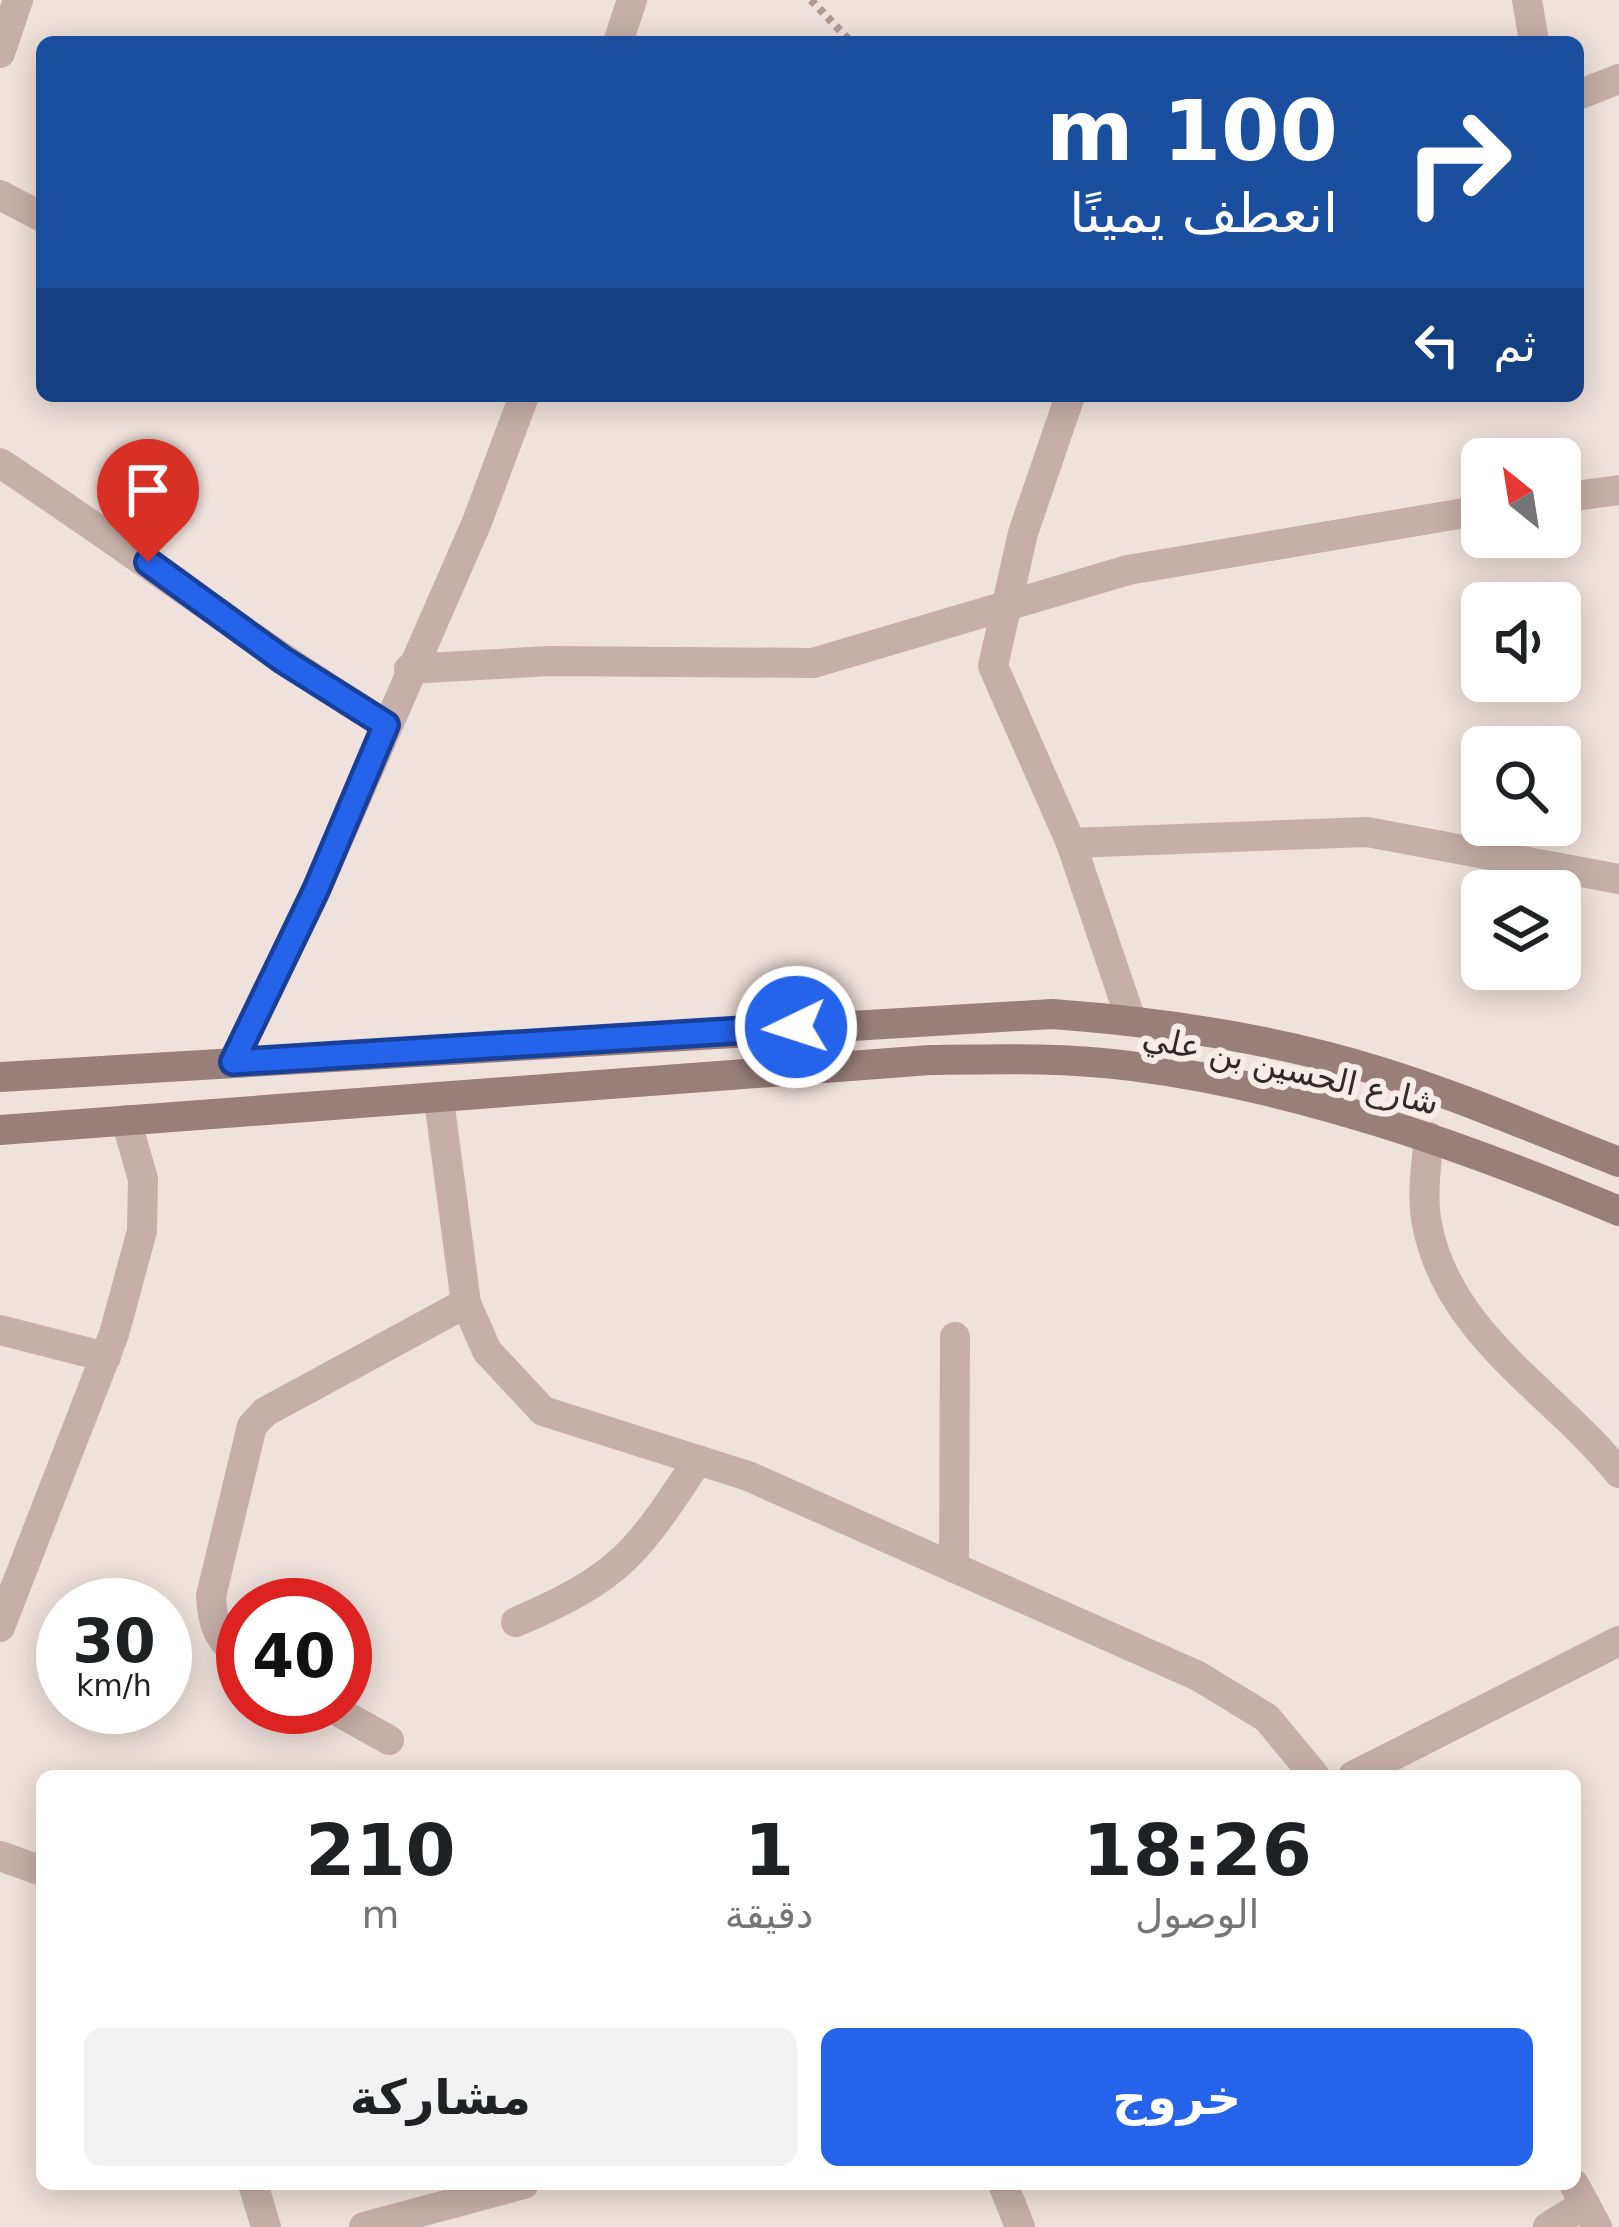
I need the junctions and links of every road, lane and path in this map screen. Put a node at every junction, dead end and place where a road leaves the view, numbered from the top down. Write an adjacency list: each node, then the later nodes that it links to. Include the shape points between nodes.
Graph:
1 (18, 0): 8 (street)
2 (632, 0): 5 (street)
3 (811, 0): 6 (path)
4 (1527, 0): 7 (street)
5 (621, 36)
6 (845, 36)
7 (1533, 36)
8 (0, 53)
9 (1619, 79): 10 (street)
10 (1584, 92)
11 (0, 195): 12 (street)
12 (36, 214)
13 (522, 402): 20 (street)
14 (1068, 402): 19 (street, via 1023,533)
15 (0, 463): 21 (street)
16 (1619, 490): 17 (street)
17 (1581, 495)
18 (1461, 513): 19 (street, via 1128,570)
19 (1009, 605): 20 (street, via 813,663); 22 (street, via 993,666)
20 (409, 669): 21 (street)
21 (386, 725): 25 (street)
22 (1071, 843): 23 (street, via 1367,832); 24 (street)
23 (1619, 879)
24 (1131, 1020): 25 (street, شارع الحسين بن علي, via 976,1015); 31 (street, شارع الحسين بن علي, via 1374,1070)
25 (233, 1062): 26 (street, شارع الحسين بن علي)
26 (0, 1077)
27 (439, 1100): 28 (street, شارع الحسين بن علي); 30 (street, شارع الحسين بن علي, via 1033,1058 1204,1078); 33 (street)
28 (126, 1120): 29 (street, شارع الحسين بن علي); 36 (street, via 143,1179 142,1231)
29 (0, 1130)
30 (1429, 1137): 32 (street, شارع الحسين بن علي); 38 (street, via 1427,1228 1442,1273 1501,1354)
31 (1619, 1162)
32 (1619, 1211)
33 (466, 1303): 37 (street, via 487,1352 543,1411); 42 (street, via 284,1400 252,1426 211,1596)
34 (0, 1330): 36 (street)
35 (955, 1337): 39 (street)
36 (106, 1357): 41 (street)
37 (698, 1460): 39 (street); 40 (street, via 606,1579)
38 (1619, 1473)
39 (954, 1568): 46 (street, via 1198,1676 1268,1718)
40 (516, 1622)
41 (0, 1627)
42 (216, 1628)
43 (1619, 1641): 47 (street)
44 (372, 1730): 45 (street)
45 (389, 1740)
46 (1310, 1770)
47 (1365, 1770)
48 (0, 1856): 49 (street)
49 (36, 1869)
50 (255, 2190): 54 (street)
51 (502, 2190): 55 (street)
52 (1005, 2190): 56 (street)
53 (1585, 2205): 57 (street)
54 (266, 2227)
55 (364, 2227)
56 (1020, 2227)
57 (1548, 2227)

